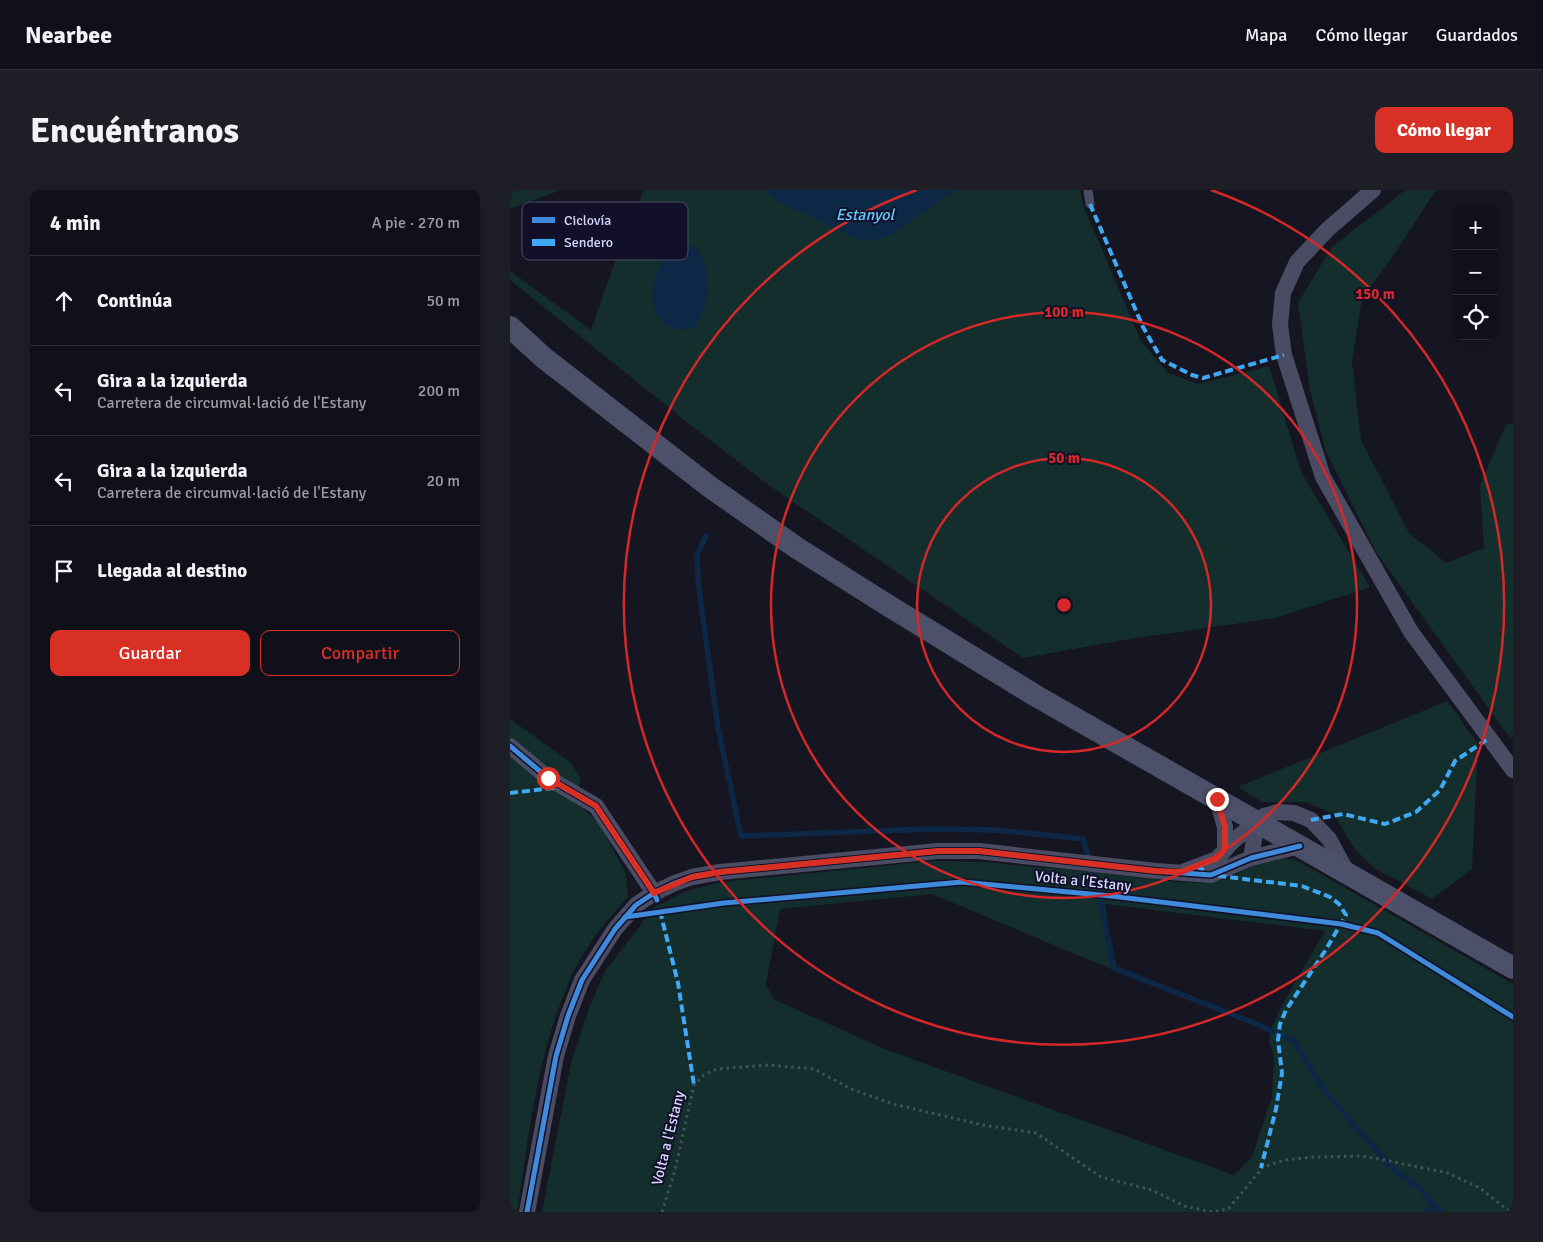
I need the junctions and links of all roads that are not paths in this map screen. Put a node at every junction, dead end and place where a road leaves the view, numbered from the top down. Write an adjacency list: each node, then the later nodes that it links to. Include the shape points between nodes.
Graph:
1 (1088, 190): 3 (lane)
2 (1373, 190): 6 (street, via 1297,262 1283,293 1280,325 1284,355 1323,477 1411,632)
3 (1090, 204)
4 (510, 327): 7 (main road, via 544,358 710,487 797,548 1036,696)
5 (510, 746): 14 (street, via 548,778 596,806)
6 (1513, 770)
7 (1217, 799): 8 (main road); 10 (street, via 1225,827)
8 (1257, 822): 9 (main road); 10 (street); 11 (street); 13 (street, via 1278,812 1294,813 1311,820 1329,839)
9 (1300, 846): 11 (street); 13 (main road)
10 (1225, 849): 12 (street, via 1217,858)
11 (1251, 858): 12 (street, via 1210,875)
12 (1181, 872): 14 (street, via 979,851 938,851 720,872 692,877)
13 (1348, 874): 15 (main road)
14 (654, 893): 16 (street, via 636,906 615,929 579,989 556,1056)
15 (1513, 968)
16 (527, 1212)

